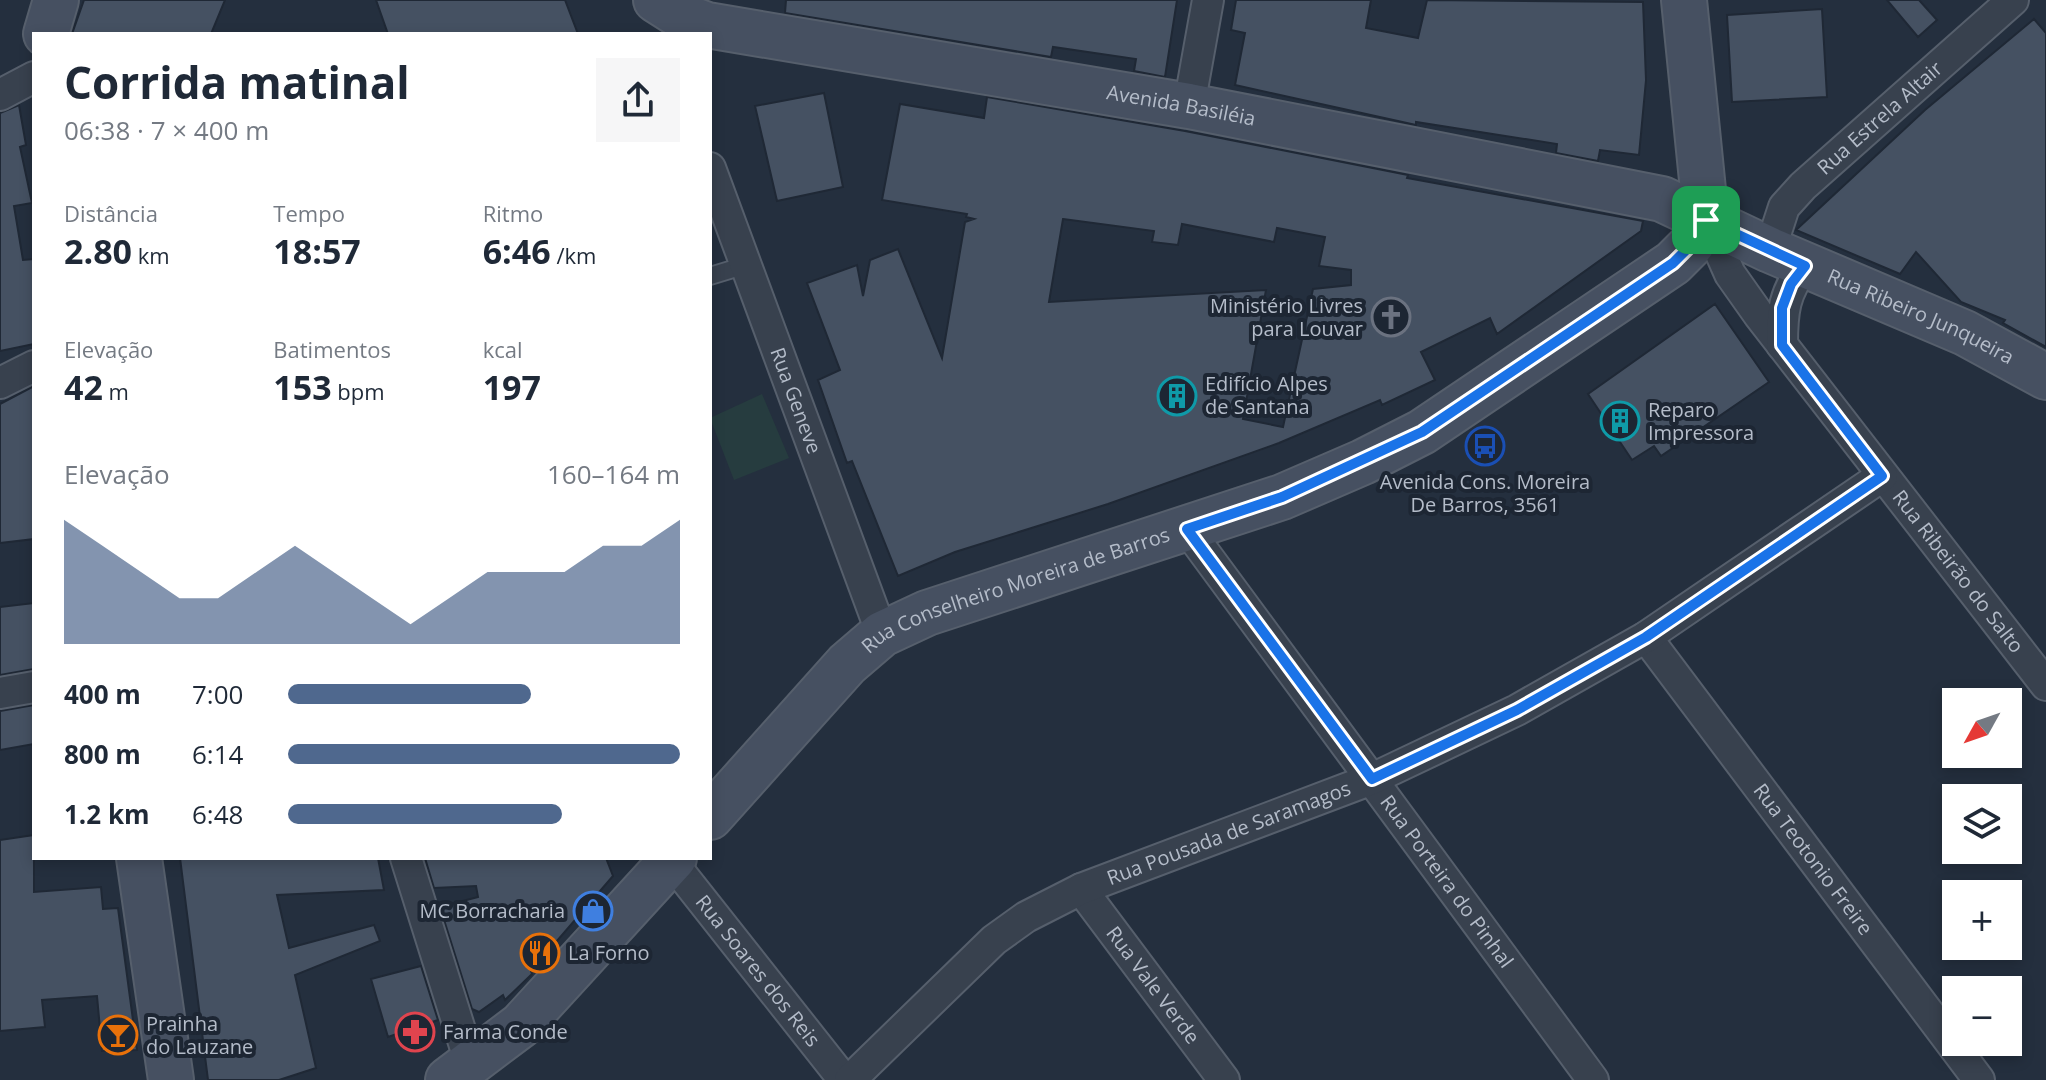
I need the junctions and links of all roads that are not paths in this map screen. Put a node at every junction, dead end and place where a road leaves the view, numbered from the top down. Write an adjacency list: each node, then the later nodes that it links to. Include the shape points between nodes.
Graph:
1 (56, 0): 6 (main road)
2 (653, 0): 7 (street); 10 (main road, Avenida Basiléia, via 707,25)
3 (1208, 0): 10 (street)
4 (1684, 0): 12 (main road)
5 (2013, 0): 13 (street, Rua Estrela Altair, via 1784,207)
6 (47, 32)
7 (661, 32)
8 (32, 78): 9 (street)
9 (0, 95)
10 (1189, 106): 12 (main road, Avenida Basiléia, via 1662,199)
11 (712, 173): 14 (street, Rua Geneve)
12 (1706, 220): 13 (main road, Rua Ribeiro Junqueira); 16 (street, Rua Ribeirão do Salto, via 1730,274); 21 (main road, Rua Conselheiro Moreira de Barros, via 1673,263 1422,432 1282,497)
13 (1788, 258): 16 (street, via 1791,284 1782,308); 18 (main road, Rua Ribeiro Junqueira, via 1965,333)
14 (746, 265): 15 (lane); 22 (street, Rua Geneve)
15 (712, 275)
16 (1782, 345): 20 (street, Rua Ribeirão do Salto)
17 (32, 367): 19 (street)
18 (2046, 377)
19 (0, 383)
20 (1882, 476): 23 (street, Rua Pousada de Saramagos); 24 (street, Rua Ribeirão do Salto)
21 (1187, 529): 22 (main road, Rua Conselheiro Moreira de Barros, via 927,613); 27 (street, Rua Porteira do Pinhal)
22 (882, 634): 28 (main road, Rua Conselheiro Moreira de Barros, via 811,701)
23 (1646, 637): 27 (street, Rua Pousada de Saramagos, via 1517,710); 38 (street, Rua Teotonio Freire)
24 (2046, 685)
25 (32, 687): 26 (street)
26 (0, 693)
27 (1372, 779): 32 (street, Rua Pousada de Saramagos); 34 (street, Rua Porteira do Pinhal)
28 (712, 815)
29 (139, 860): 35 (main road)
30 (406, 860): 33 (street)
31 (673, 860): 33 (main road, via 521,1025); 36 (street, Rua Soares dos Reis)
32 (1081, 889): 36 (street, Rua Pousada de Saramagos, via 994,940); 37 (street, Rua Vale Verde)
33 (459, 1072)
34 (1589, 1078)
35 (171, 1080)
36 (847, 1080)
37 (1224, 1080)
38 (1979, 1080)

